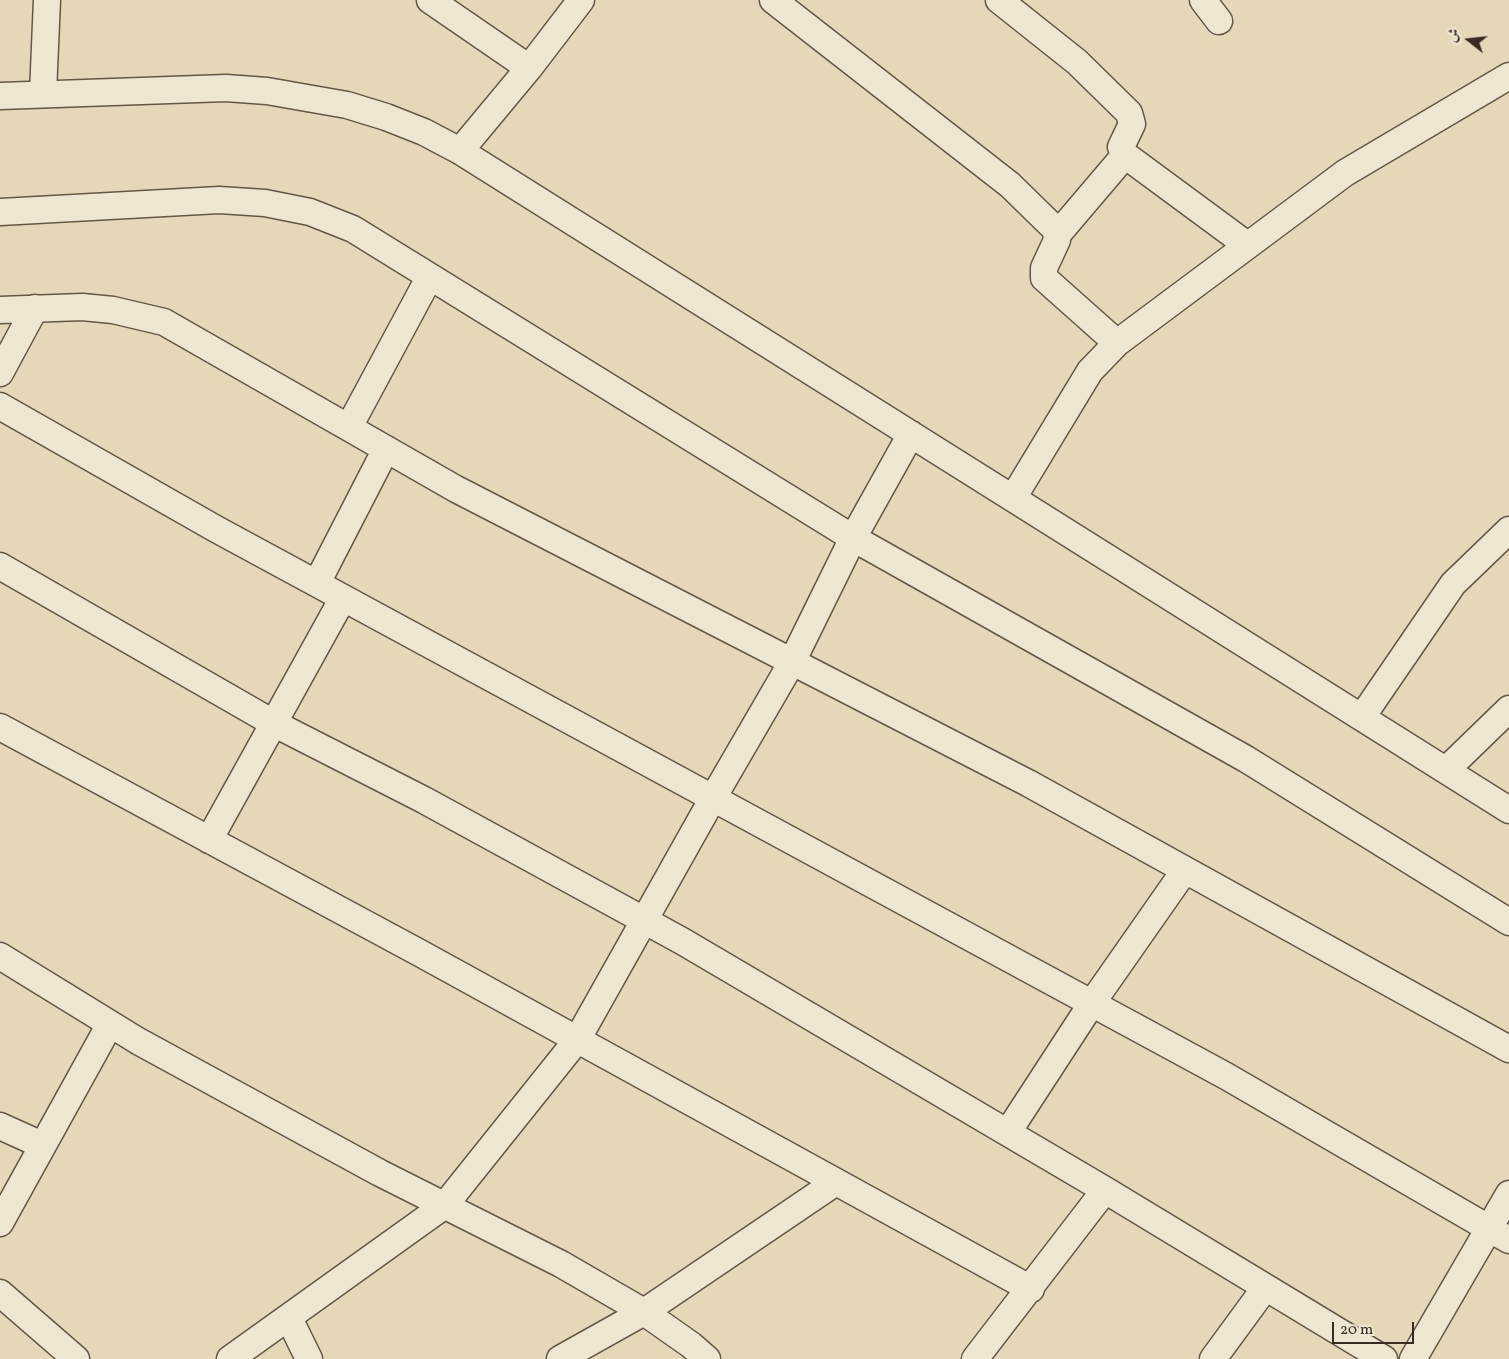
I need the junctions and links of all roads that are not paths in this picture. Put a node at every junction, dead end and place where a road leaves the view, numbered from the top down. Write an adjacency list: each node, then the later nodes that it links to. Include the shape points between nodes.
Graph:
1 (47, 0): 10 (street)
2 (430, 0): 8 (street)
3 (581, 0): 8 (street)
4 (774, 0): 15 (street, via 1010,185 1056,230)
5 (999, 0): 13 (street, via 1078,62 1129,112 1132,124 1121,146)
6 (1203, 0): 7 (street)
7 (1219, 21)
8 (529, 68): 12 (street)
9 (1509, 76): 16 (street, via 1345,173)
10 (43, 93): 11 (street); 12 (street, via 226,88 307,96 386,117)
11 (0, 96)
12 (460, 151): 24 (street)
13 (1125, 155): 15 (street); 16 (street)
14 (0, 212): 17 (street, via 218,200 265,203 310,212 353,229)
15 (1057, 235): 20 (street, via 1044,268 1044,278)
16 (1247, 245): 20 (street)
17 (429, 278): 23 (street); 28 (street)
18 (35, 308): 19 (street); 21 (street); 23 (street, via 114,310 164,322)
19 (0, 310)
20 (1117, 343): 26 (street, via 1090,371)
21 (0, 373)
22 (0, 406): 30 (street)
23 (349, 428): 25 (street)
24 (911, 434): 26 (street); 28 (street)
25 (386, 449): 30 (street); 32 (street, via 456,489)
26 (1013, 498): 34 (street)
27 (1509, 530): 34 (street, via 1453,584)
28 (854, 538): 32 (street); 43 (street, via 1246,759)
29 (0, 566): 35 (street)
30 (317, 583): 31 (street)
31 (343, 598): 35 (street); 38 (street)
32 (792, 662): 38 (street); 41 (street, via 1028,783)
33 (1509, 709): 37 (street)
34 (1362, 717): 37 (street)
35 (275, 724): 40 (street); 42 (street, via 424,800)
36 (0, 727): 40 (street)
37 (1446, 770): 39 (street)
38 (712, 798): 42 (street); 45 (street)
39 (1505, 803)
40 (209, 840): 47 (street)
41 (1185, 870): 45 (street); 48 (street)
42 (643, 920): 47 (street); 50 (street)
43 (1509, 922)
44 (0, 956): 46 (street)
45 (1092, 1003): 50 (street); 57 (street, via 1226,1076)
46 (110, 1024): 51 (street); 55 (street, via 380,1173)
47 (577, 1040): 52 (street); 55 (street)
48 (1509, 1049)
49 (0, 1126): 51 (street)
50 (1008, 1132): 53 (street)
51 (42, 1145): 56 (street)
52 (836, 1182): 59 (street); 61 (street)
53 (1105, 1190): 58 (street); 59 (street)
54 (1509, 1194): 57 (street)
55 (445, 1204): 61 (street, via 561,1264); 62 (street)
56 (0, 1223)
57 (1499, 1234): 71 (street)
58 (1265, 1288): 69 (street); 70 (street)
59 (1031, 1289): 63 (street)
60 (0, 1293): 64 (street)
61 (644, 1312): 67 (street); 68 (street)
62 (290, 1318): 65 (street); 66 (street)
63 (980, 1358)
64 (76, 1359)
65 (230, 1359)
66 (309, 1359)
67 (560, 1359)
68 (707, 1359)
69 (1213, 1359)
70 (1384, 1359)
71 (1413, 1359)

